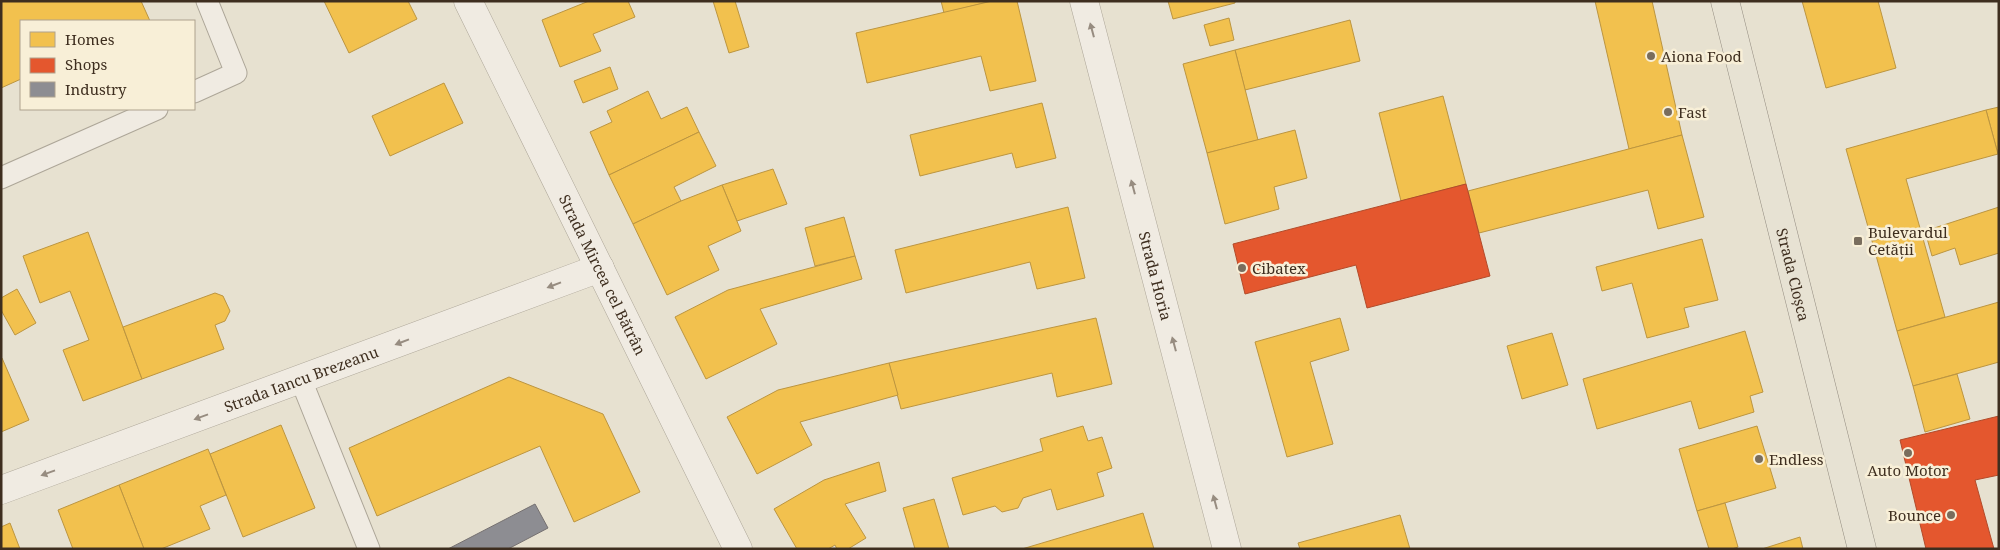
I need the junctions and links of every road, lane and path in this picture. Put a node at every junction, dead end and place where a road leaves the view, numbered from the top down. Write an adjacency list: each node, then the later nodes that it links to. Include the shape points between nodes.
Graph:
1 (206, 1): 5 (lane, via 236,73)
2 (468, 1): 8 (street, Strada Mircea cel Bătrân)
3 (1084, 1): 13 (street, Strada Horia, one-way to 3)
4 (1725, 1): 14 (main road, Strada Cloșca)
5 (195, 92)
6 (155, 110): 7 (lane)
7 (1, 178)
8 (600, 268): 9 (street, Strada Iancu Brezeanu, one-way to 9); 12 (street, Strada Mircea cel Bătrân)
9 (301, 380): 10 (street, Strada Iancu Brezeanu, one-way to 10); 11 (lane)
10 (1, 490)
11 (369, 549)
12 (738, 549)
13 (1227, 549)
14 (1862, 549)

